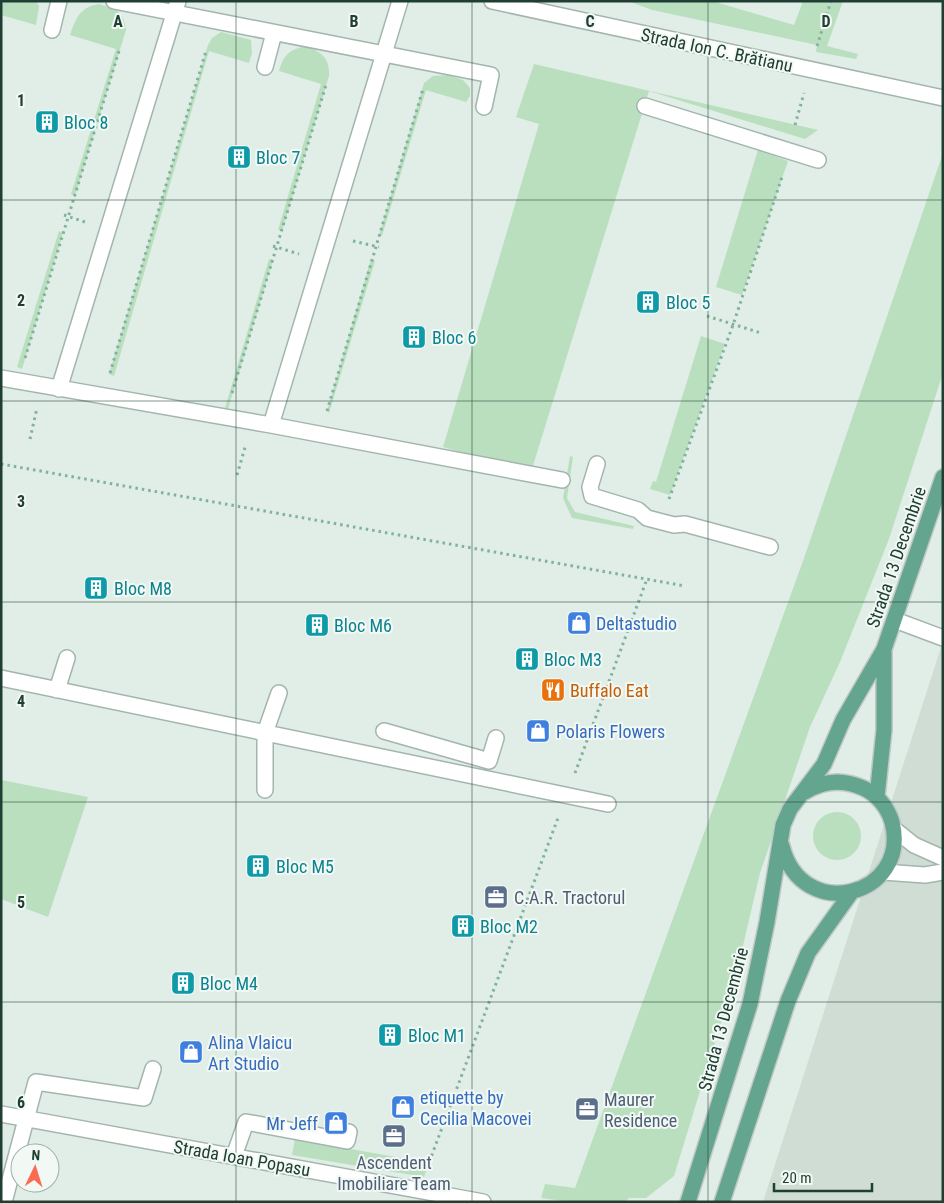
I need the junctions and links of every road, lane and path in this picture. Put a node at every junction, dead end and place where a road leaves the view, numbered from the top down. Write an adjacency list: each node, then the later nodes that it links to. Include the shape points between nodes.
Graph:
1 (59, 1): 7 (street)
2 (114, 1): 6 (street)
3 (400, 1): 12 (street)
4 (492, 1): 16 (street, Strada Ion C. Brătianu)
5 (831, 1): 9 (path)
6 (176, 7): 8 (street); 28 (street)
7 (52, 30)
8 (274, 33): 12 (street); 13 (street)
9 (818, 45)
10 (119, 51): 24 (path)
11 (206, 51): 25 (path, via 110,374)
12 (385, 53): 18 (street, via 491,75); 32 (street)
13 (265, 68)
14 (326, 85): 29 (path)
15 (423, 89): 30 (path, via 327,411)
16 (943, 98)
17 (645, 106): 19 (street)
18 (484, 107)
19 (818, 160)
20 (785, 170): 22 (path)
21 (707, 316): 22 (path)
22 (733, 325): 23 (path); 40 (path)
23 (761, 333)
24 (24, 362)
25 (114, 376)
26 (1, 378): 27 (street)
27 (43, 386): 28 (street); 33 (path)
28 (59, 389): 31 (street)
29 (230, 401)
30 (330, 413)
31 (253, 422): 32 (street); 36 (path)
32 (271, 425): 38 (street)
33 (30, 439)
34 (1, 464): 43 (path)
35 (597, 464): 39 (street, via 590,487 592,496)
36 (237, 474)
37 (943, 478): 45 (main road, Strada 13 Decembrie)
38 (562, 480)
39 (638, 510): 40 (street, via 650,507); 41 (street, via 647,518)
40 (664, 512): 41 (street)
41 (691, 526): 42 (street)
42 (770, 547)
43 (646, 579): 44 (path); 56 (path)
44 (685, 586)
45 (895, 620): 46 (street); 47 (main road, Strada 13 Decembrie)
46 (943, 638)
47 (884, 649): 57 (main road, Strada 13 Decembrie, via 843,720 824,764); 58 (main road, Strada 13 Decembrie, via 884,730)
48 (67, 658): 50 (street)
49 (1, 678): 50 (street)
50 (56, 690): 53 (street)
51 (279, 693): 53 (street)
52 (384, 731): 54 (street, via 489,761)
53 (265, 733): 55 (street); 56 (street)
54 (496, 738)
55 (265, 790)
56 (567, 795): 59 (street); 71 (path)
57 (801, 795): 58 (main road, Strada 13 Decembrie, via 816,785 842,782 861,787); 61 (main road, Strada 13 Decembrie, via 790,808 783,825)
58 (877, 797): 60 (main road, Strada 13 Decembrie, via 891,817)
59 (608, 804)
60 (894, 829): 62 (street, via 914,845); 63 (main road, Strada 13 Decembrie, via 892,851)
61 (782, 842): 65 (main road, Strada 13 Decembrie, via 786,860 806,884 820,891); 74 (main road, Strada 13 Decembrie, via 750,1004)
62 (943, 858)
63 (883, 872): 64 (street, via 925,875); 65 (main road, Strada 13 Decembrie, via 869,885)
64 (943, 872)
65 (851, 893): 75 (main road, Strada 13 Decembrie, via 808,953 788,1001)
66 (153, 1069): 68 (street, via 144,1098 36,1082)
67 (1, 1114): 68 (street, Strada Ioan Popasu)
68 (24, 1118): 70 (street, Strada Ioan Popasu); 72 (street)
69 (349, 1132): 70 (street, via 347,1141 246,1122)
70 (234, 1156): 71 (street, Strada Ioan Popasu)
71 (419, 1190): 73 (street, Strada Ioan Popasu)
72 (4, 1202)
73 (484, 1202)
74 (688, 1202)
75 (722, 1202)

